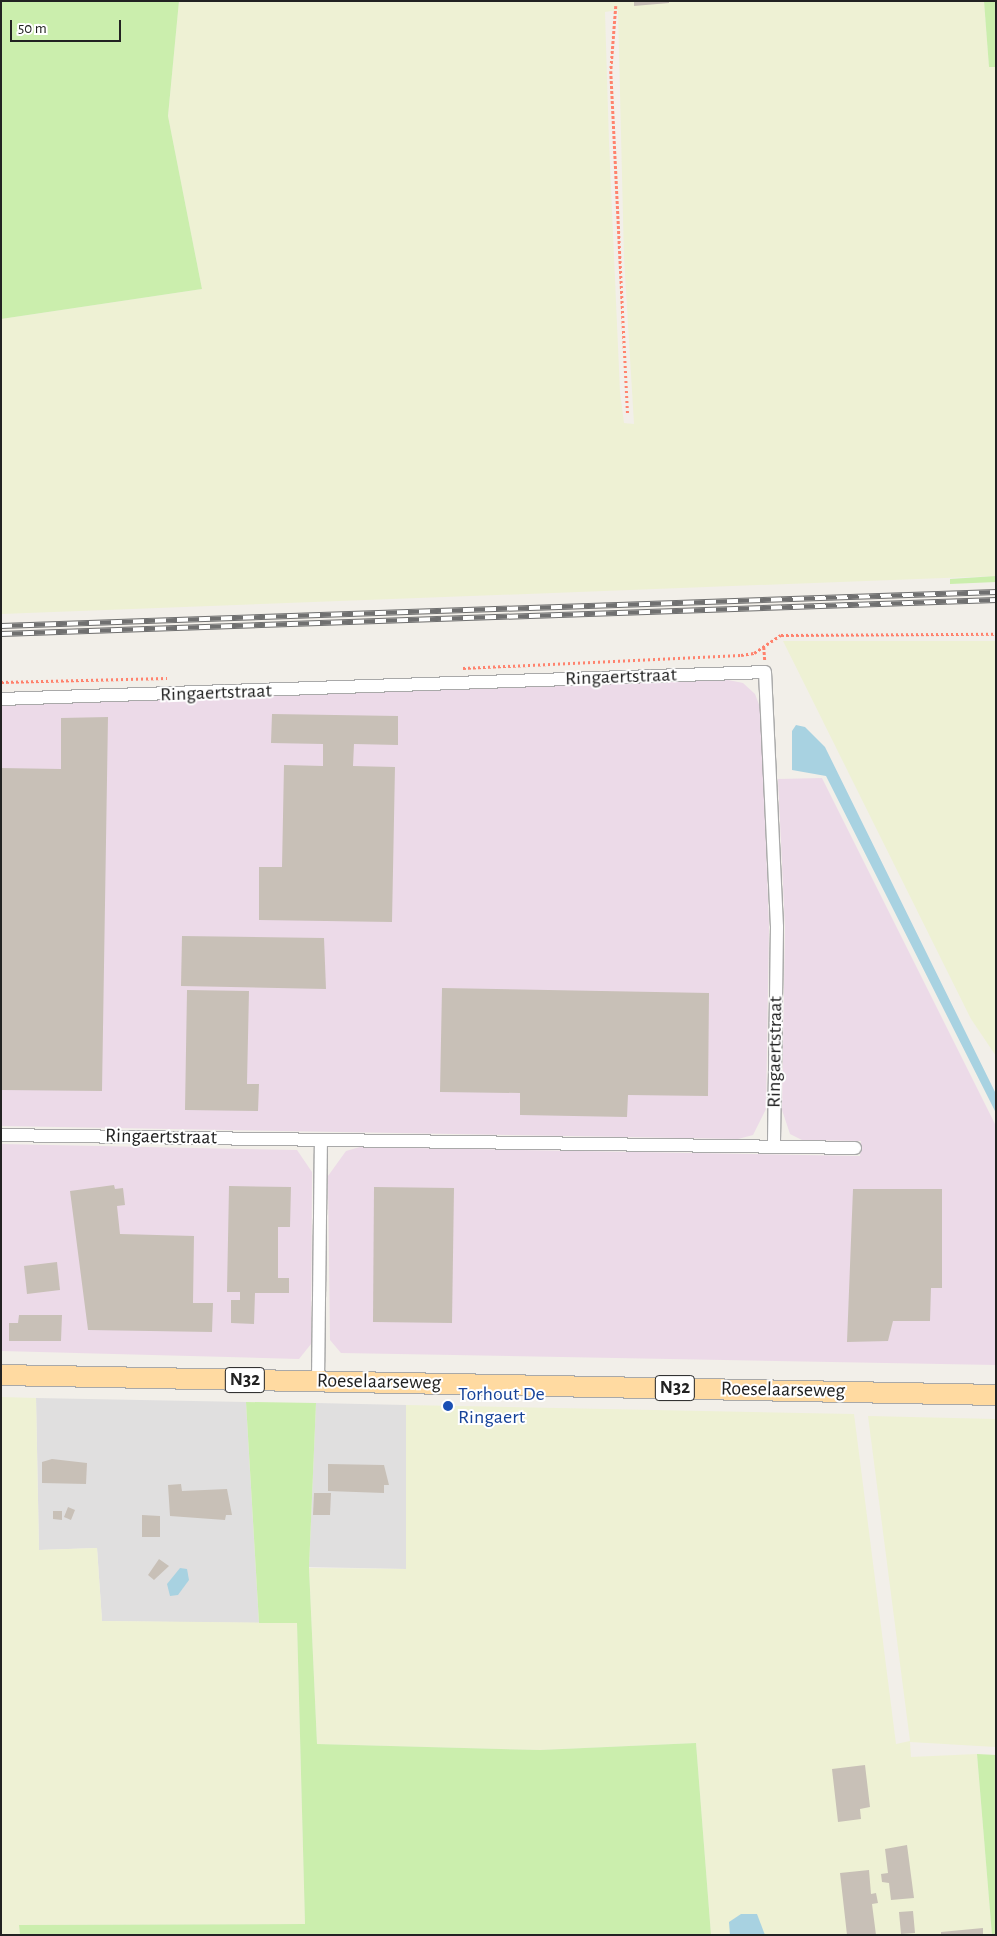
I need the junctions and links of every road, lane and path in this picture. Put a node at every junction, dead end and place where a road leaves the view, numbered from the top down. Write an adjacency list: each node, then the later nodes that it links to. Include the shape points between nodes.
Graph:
1 (616, 6): 2 (path, via 611,71)
2 (628, 416)
3 (996, 634): 4 (path, via 782,635 754,653 741,655)
4 (457, 668)
5 (170, 678): 6 (path)
6 (1, 682)
7 (1, 699): 10 (street, Ringaertstraat, via 766,672 777,927)
8 (1, 1135): 9 (street, Ringaertstraat)
9 (322, 1140): 10 (street, Ringaertstraat); 13 (street)
10 (774, 1147): 11 (street, Ringaertstraat)
11 (855, 1148)
12 (1, 1375): 13 (main road, Roeselaarseweg / N32)
13 (318, 1381): 14 (main road, Roeselaarseweg / N32)
14 (996, 1395)

